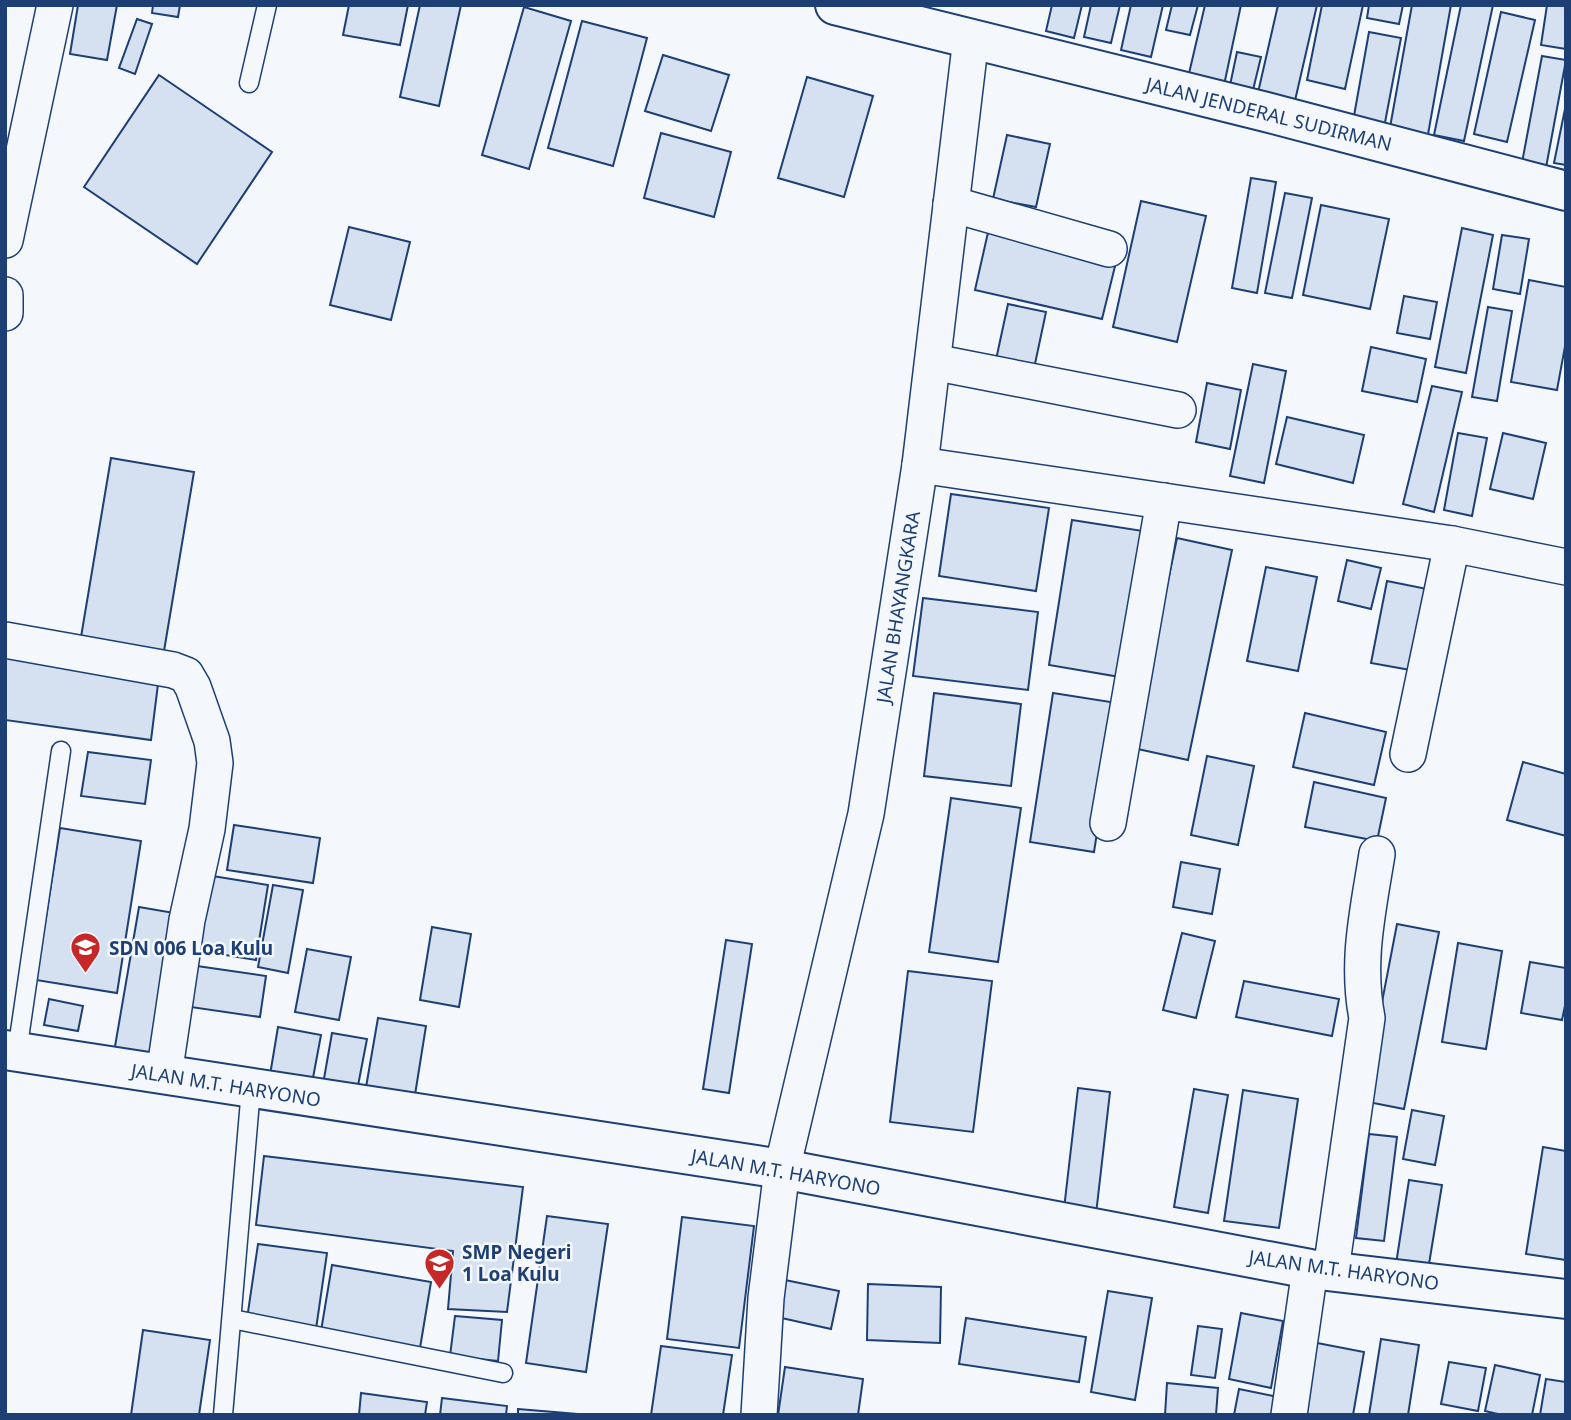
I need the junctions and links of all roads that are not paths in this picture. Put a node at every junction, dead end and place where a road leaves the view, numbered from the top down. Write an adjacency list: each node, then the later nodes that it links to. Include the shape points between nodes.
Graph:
1 (55, 5): 8 (street)
2 (267, 5): 5 (lane)
3 (835, 5): 4 (main road, JALAN JENDERAL SUDIRMAN)
4 (971, 38): 6 (main road, JALAN JENDERAL SUDIRMAN); 7 (street, JALAN BHAYANGKARA)
5 (249, 83)
6 (1566, 191)
7 (951, 204): 9 (street); 12 (street, JALAN BHAYANGKARA)
8 (5, 240)
9 (1110, 249)
10 (5, 295): 11 (street)
11 (5, 313)
12 (933, 362): 13 (street); 14 (street, JALAN BHAYANGKARA)
13 (1178, 410)
14 (920, 465): 15 (street); 26 (street, JALAN BHAYANGKARA, via 866,814)
15 (1164, 501): 16 (street); 21 (street)
16 (1452, 544): 17 (street); 20 (street)
17 (1566, 567)
18 (5, 640): 24 (street, via 173,670 186,675 193,687 212,740 215,763)
19 (61, 751): 23 (lane)
20 (1408, 754)
21 (1108, 823)
22 (1377, 854): 27 (street, via 1363,942 1361,976 1367,1018)
23 (11, 1051): 24 (main road, JALAN M.T. HARYONO)
24 (164, 1075): 25 (main road, JALAN M.T. HARYONO)
25 (251, 1089): 26 (main road, JALAN M.T. HARYONO); 29 (lane)
26 (782, 1169): 27 (main road, JALAN M.T. HARYONO); 32 (street, JALAN BHAYANGKARA, via 766,1298)
27 (1321, 1270): 28 (main road, JALAN M.T. HARYONO); 33 (street)
28 (1566, 1300)
29 (232, 1319): 30 (lane); 31 (lane)
30 (503, 1373)
31 (223, 1415)
32 (759, 1415)
33 (1289, 1415)

